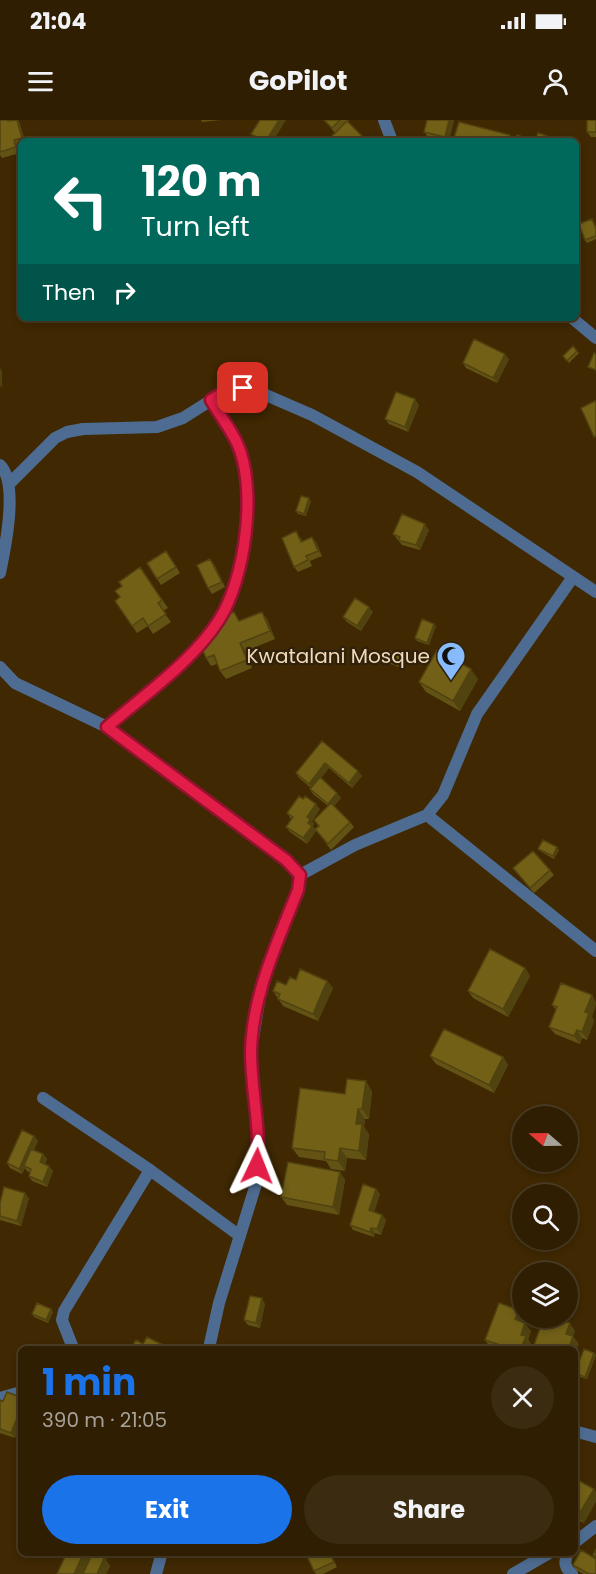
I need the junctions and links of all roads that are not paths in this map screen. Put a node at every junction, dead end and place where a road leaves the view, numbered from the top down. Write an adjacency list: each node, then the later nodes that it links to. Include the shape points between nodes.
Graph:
1 (384, 120): 2 (street)
2 (391, 138)
3 (576, 321): 4 (street)
4 (596, 338)
5 (211, 400): 7 (street, via 183,418 157,427 67,432 55,438); 9 (street, via 232,387 243,388 312,416 451,492); 12 (street, via 237,444 244,473 245,524 232,599 204,639)
6 (1, 469): 7 (street)
7 (10, 483): 8 (street)
8 (0, 573)
9 (573, 577): 10 (street); 13 (street, via 477,714 443,795)
10 (596, 592)
11 (0, 667): 12 (street, via 15,683)
12 (107, 727): 14 (street, via 286,860)
13 (427, 815): 14 (street, via 355,844); 15 (street)
14 (300, 875): 18 (street, via 298,890 262,983 251,1051 259,1148 257,1175)
15 (596, 951)
16 (43, 1098): 17 (street)
17 (150, 1170): 18 (street); 19 (street, via 63,1311 62,1320)
18 (240, 1236): 20 (street)
19 (72, 1346)
20 (209, 1346)
21 (18, 1393): 22 (street)
22 (0, 1398)
23 (578, 1432): 24 (street)
24 (596, 1437)
25 (596, 1526): 26 (street)
26 (578, 1540)
27 (161, 1556): 30 (street)
28 (544, 1556): 31 (street)
29 (566, 1556): 32 (street, via 565,1568)
30 (156, 1574)
31 (513, 1574)
32 (572, 1574)

